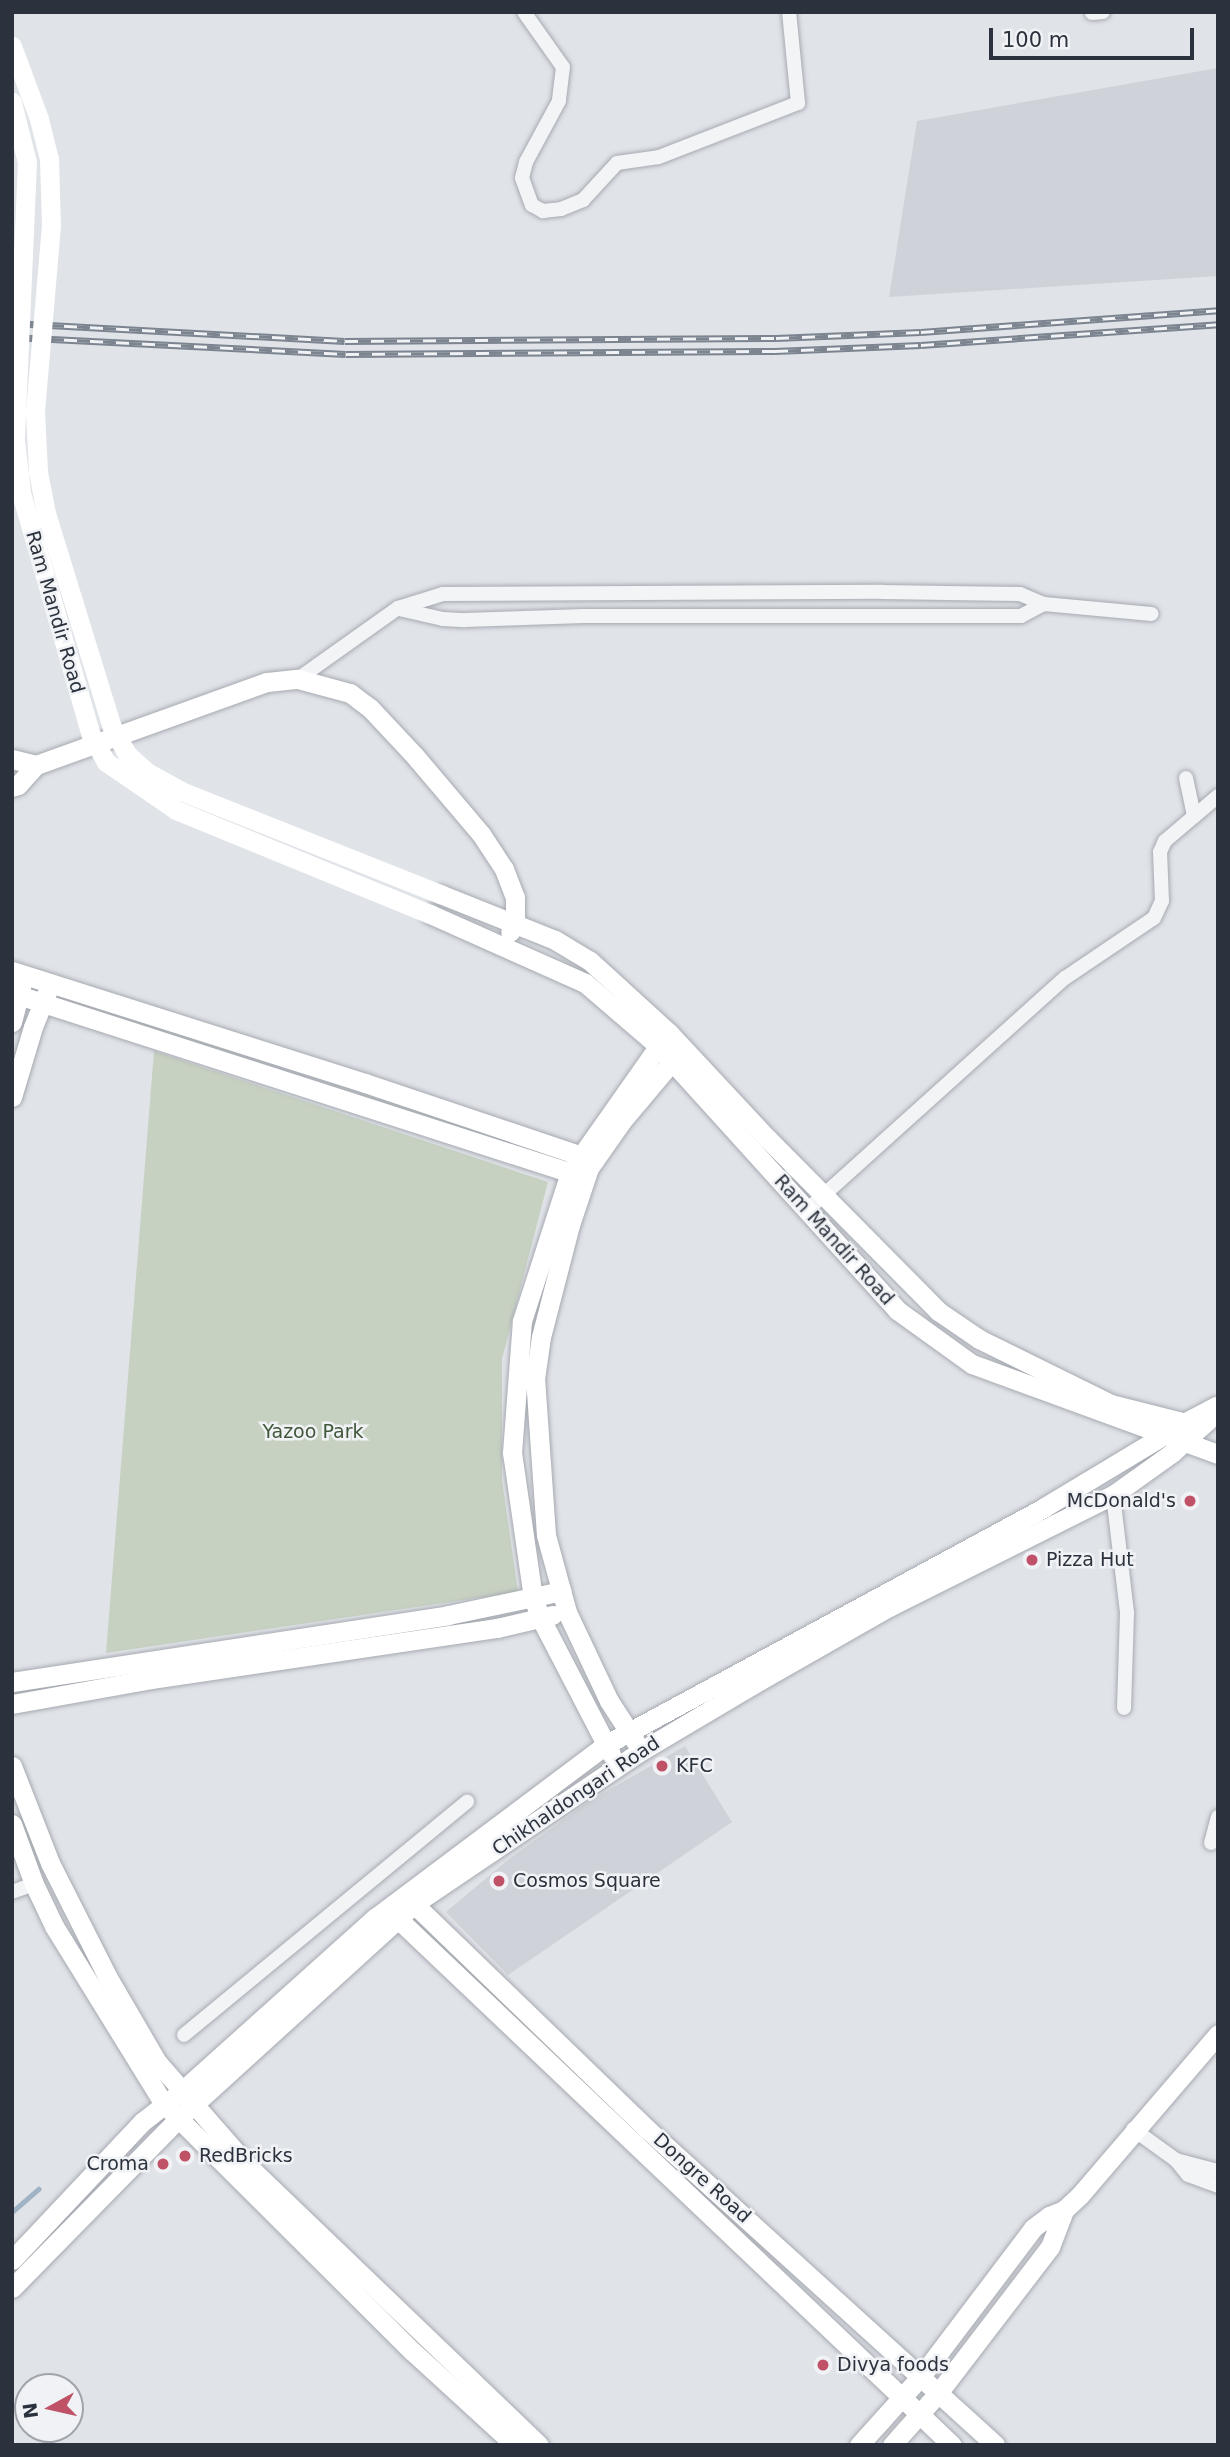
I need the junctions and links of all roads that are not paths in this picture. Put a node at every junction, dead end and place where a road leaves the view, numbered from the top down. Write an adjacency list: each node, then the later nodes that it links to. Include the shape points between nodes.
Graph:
1 (524, 12): 2 (street, via 563,67 559,101 522,178 532,205 543,211 583,200 617,163 659,157 798,103)
2 (789, 12)
3 (12, 46): 17 (street, bridge, via 49,159 51,225 35,412 38,472 46,513 112,727 127,754 181,792)
4 (12, 102): 18 (street, Ram Mandir Road, bridge, via 27,162 15,440 20,493 91,736 106,762 176,810)
5 (771, 593): 6 (street, via 1020,594); 7 (street, via 443,594); 9 (street)
6 (1044, 604): 8 (street); 9 (street, via 1021,616)
7 (398, 608): 9 (street, via 465,620); 10 (street)
8 (1152, 614)
9 (772, 615)
10 (298, 679): 12 (street, via 267,682); 17 (street, via 351,693 414,755 481,834 504,869 515,897)
11 (12, 759): 12 (street)
12 (36, 765): 14 (street)
13 (1186, 778): 16 (street)
14 (12, 787)
15 (1218, 796): 16 (street)
16 (1194, 816): 28 (street, via 1165,841 1160,852 1161,901 1154,918 1065,978)
17 (515, 924): 18 (street); 24 (street, via 590,961)
18 (503, 945): 24 (street, Ram Mandir Road, via 585,983)
19 (18, 973): 20 (street); 21 (street)
20 (51, 984): 22 (street); 27 (street)
21 (16, 994): 22 (street); 23 (street)
22 (43, 1003): 26 (street); 27 (street)
23 (12, 1022)
24 (663, 1039): 25 (street, Ram Mandir Road); 27 (street)
25 (677, 1055): 27 (street); 28 (street); 29 (street, Ram Mandir Road)
26 (12, 1097)
27 (583, 1167): 37 (street, via 535,1379 546,1535); 38 (street, via 522,1321 512,1454)
28 (823, 1195): 29 (street); 33 (street, via 938,1311 979,1339 1111,1404)
29 (807, 1210): 34 (street, Ram Mandir Road, via 897,1310 972,1364)
30 (1218, 1406): 33 (street, Chikhaldongari Road)
31 (1218, 1411): 32 (street, Chikhaldongari Road)
32 (1211, 1429): 33 (street, Chikhaldongari Road)
33 (1185, 1432): 34 (street, Ram Mandir Road); 35 (street, Ram Mandir Road); 36 (street, Chikhaldongari Road)
34 (1165, 1434): 44 (street, Chikhaldongari Road, via 1043,1508)
35 (1218, 1454)
36 (1112, 1495): 43 (street, via 1127,1613); 46 (street, Chikhaldongari Road, via 879,1612)
37 (562, 1591): 38 (street); 39 (street)
38 (533, 1598): 40 (street); 41 (street)
39 (567, 1612): 40 (street); 44 (street, via 609,1701)
40 (541, 1619): 42 (street); 45 (street)
41 (12, 1682)
42 (12, 1704)
43 (1124, 1707)
44 (628, 1730): 45 (street, Chikhaldongari Road); 46 (street)
45 (605, 1745): 48 (street); 59 (street, Chikhaldongari Road, via 375,1918)
46 (641, 1751): 48 (street, Chikhaldongari Road)
47 (12, 1766): 59 (street, via 50,1863 107,1976 157,2062)
48 (618, 1767): 55 (street, Chikhaldongari Road)
49 (467, 1802): 58 (street)
50 (1218, 1817): 52 (street)
51 (12, 1825): 53 (street)
52 (1211, 1843)
53 (34, 1884): 54 (street); 60 (street, via 54,1926)
54 (12, 1892)
55 (414, 1904): 56 (street, Chikhaldongari Road); 69 (street, Dongre Road, via 647,2129)
56 (397, 1918): 59 (street, Chikhaldongari Road); 71 (street, Dongre Road)
57 (1218, 2034): 62 (street)
58 (184, 2035)
59 (189, 2097): 60 (street, Chikhaldongari Road); 61 (street, Chikhaldongari Road); 74 (street, via 248,2166)
60 (163, 2104): 61 (street); 67 (street, Chikhaldongari Road)
61 (178, 2119): 68 (street, Chikhaldongari Road); 73 (street, via 412,2351)
62 (1133, 2129): 63 (street); 66 (street)
63 (1176, 2160): 64 (street); 65 (street, via 1188,2175)
64 (1218, 2171)
65 (1218, 2186)
66 (1065, 2210): 69 (street, via 1033,2228); 70 (street, via 1050,2246)
67 (12, 2260)
68 (12, 2288)
69 (922, 2375): 70 (street, Dongre Road); 71 (street)
70 (939, 2392): 72 (street); 78 (street, Dongre Road)
71 (901, 2399): 72 (street, Dongre Road); 75 (street)
72 (919, 2415): 76 (street); 77 (street, Dongre Road)
73 (515, 2445)
74 (539, 2445)
75 (859, 2445)
76 (892, 2445)
77 (952, 2445)
78 (995, 2445)

